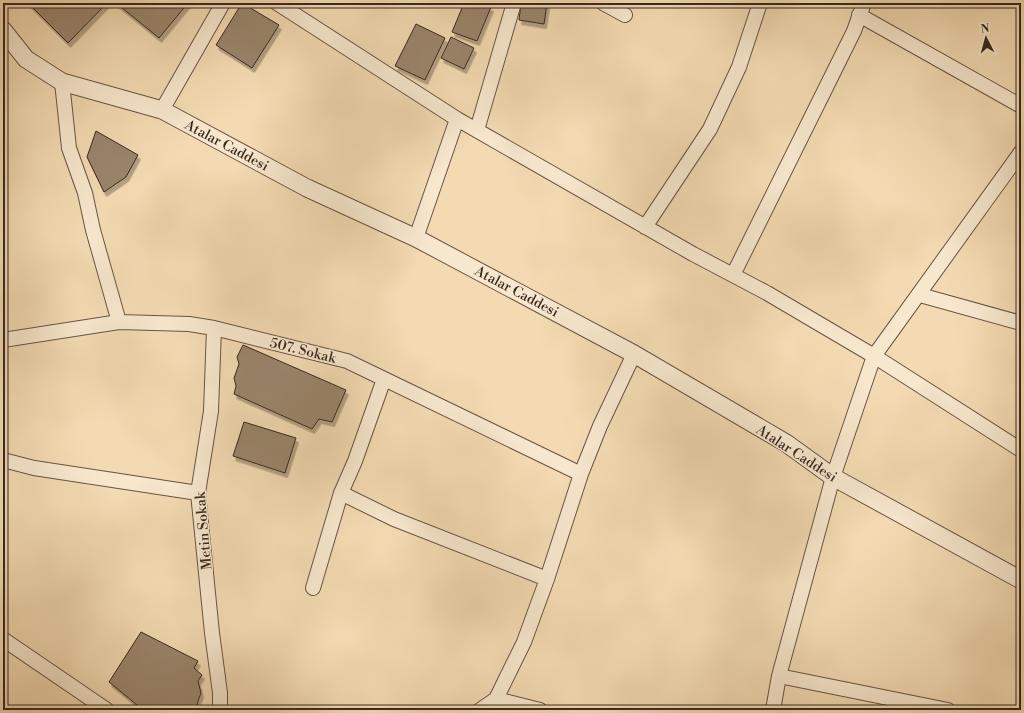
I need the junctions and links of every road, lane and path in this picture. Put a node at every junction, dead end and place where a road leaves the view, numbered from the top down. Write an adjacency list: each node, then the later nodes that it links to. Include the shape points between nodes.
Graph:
1 (223, 3): 11 (street)
2 (277, 3): 12 (street)
3 (514, 3): 13 (street)
4 (603, 3): 7 (street)
5 (760, 3): 15 (street, via 739,68 710,129)
6 (862, 9): 10 (street); 17 (street)
7 (625, 15)
8 (3, 30): 9 (street, Atalar Caddesi, via 26,59)
9 (62, 82): 11 (street, Atalar Caddesi); 19 (street, via 69,148 85,194)
10 (1021, 106)
11 (162, 110): 16 (street, Atalar Caddesi, via 307,188)
12 (457, 119): 13 (street); 16 (street)
13 (477, 130): 15 (street)
14 (1021, 152): 18 (street)
15 (646, 227): 17 (street)
16 (416, 238): 23 (street, Atalar Caddesi)
17 (733, 275): 24 (street)
18 (920, 295): 20 (street); 24 (street)
19 (119, 322): 21 (street, 507. Sokak, via 189,324); 22 (street, 507. Sokak)
20 (1021, 322)
21 (214, 328): 25 (street, 507. Sokak, via 347,361); 30 (street, Metin Sokak, via 211,411)
22 (3, 340)
23 (634, 354): 28 (street, via 600,426); 29 (street, Atalar Caddesi, via 786,443)
24 (874, 356): 26 (street); 29 (street)
25 (384, 379): 28 (street, 507. Sokak); 31 (street)
26 (1021, 450)
27 (3, 460): 30 (street, via 34,468)
28 (581, 474): 32 (street)
29 (833, 477): 33 (street, Atalar Caddesi); 36 (street)
30 (198, 493): 39 (street, Metin Sokak)
31 (341, 493): 32 (street, via 394,519); 34 (street)
32 (548, 580): 37 (street, via 524,642)
33 (1021, 580)
34 (313, 588)
35 (3, 639): 38 (street)
36 (779, 676): 42 (street); 43 (street)
37 (496, 699): 40 (street); 41 (street)
38 (107, 710)
39 (220, 710)
40 (480, 710)
41 (540, 710)
42 (773, 710)
43 (948, 710)

